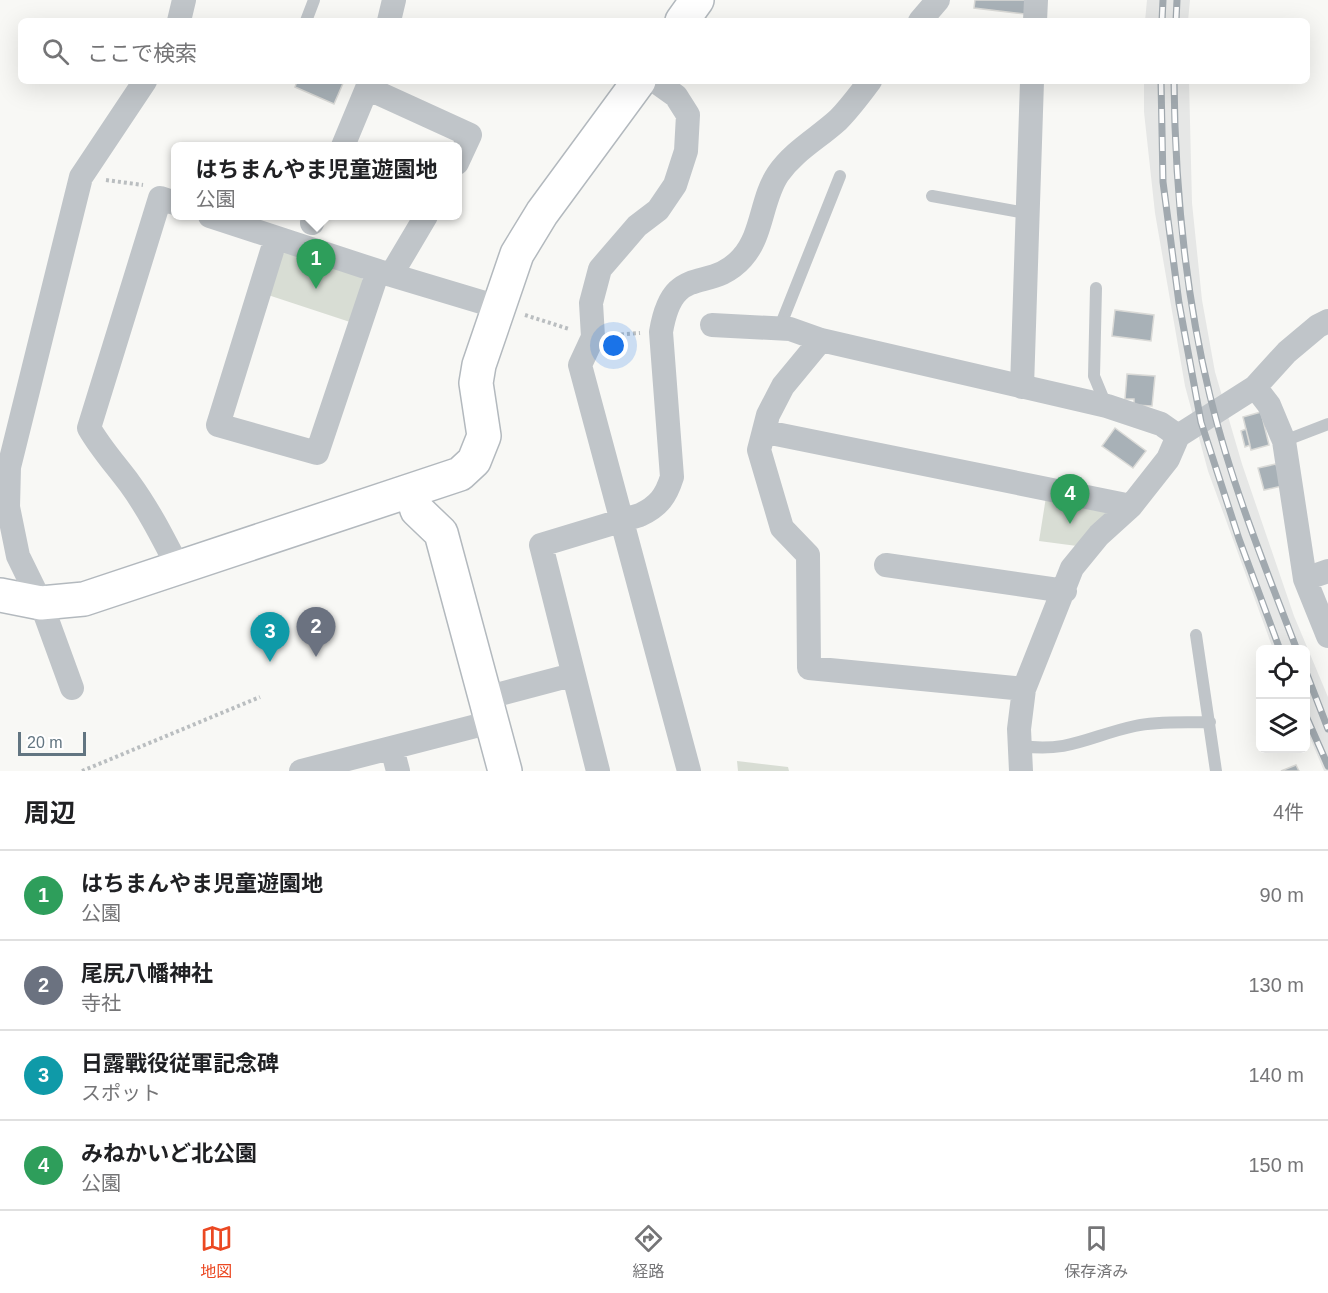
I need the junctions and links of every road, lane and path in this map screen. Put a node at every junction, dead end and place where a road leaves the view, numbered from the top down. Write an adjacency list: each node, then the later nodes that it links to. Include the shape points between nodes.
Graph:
1 (184, 0): 7 (street)
2 (314, 0): 8 (lane)
3 (394, 0): 9 (street)
4 (697, 0): 10 (street)
5 (938, 0): 11 (street)
6 (1036, 0): 12 (street)
7 (180, 18)
8 (307, 18)
9 (390, 18)
10 (684, 18)
11 (923, 18)
12 (1035, 18)
13 (144, 84): 22 (street)
14 (637, 84): 32 (street, via 542,213 518,254)
15 (659, 84): 37 (street, via 676,96 688,115 686,151 675,185 658,210 637,226 600,269 591,303)
16 (868, 84): 36 (street, via 839,119 790,157 775,178 760,226 742,258 720,274 687,282 671,298)
17 (1032, 84): 26 (street)
18 (368, 85): 19 (street); 20 (street, via 470,135)
19 (346, 142)
20 (462, 152)
21 (840, 176): 35 (lane)
22 (81, 177): 23 (path); 55 (street, via 9,467 8,507 18,556)
23 (146, 186)
24 (932, 196): 26 (lane)
25 (171, 202): 50 (street, via 160,198 88,428 130,483)
26 (1026, 213): 39 (street)
27 (222, 220): 29 (street)
28 (423, 220): 30 (street)
29 (276, 238): 30 (street); 30 (street, via 218,425 317,453)
30 (385, 273): 32 (street)
31 (1096, 288): 41 (lane, via 1094,376)
32 (498, 307): 37 (path); 46 (street, via 478,364 476,383 484,425 481,447 468,470)
33 (1328, 321): 40 (street, via 1287,352)
34 (712, 325): 35 (street)
35 (779, 329): 38 (street)
36 (661, 332): 37 (path); 48 (street, via 672,477 666,495 654,508)
37 (593, 337): 48 (street, via 580,365)
38 (822, 340): 39 (street); 43 (street, via 783,386 768,415)
39 (1022, 387): 41 (street)
40 (1255, 387): 44 (street); 45 (street, via 1269,405)
41 (1107, 406): 44 (street, via 1161,424)
42 (1328, 424): 45 (lane)
43 (766, 432): 47 (street); 60 (street, via 759,450 782,528 808,555 809,668)
44 (1178, 436): 47 (street, via 1168,459)
45 (1284, 441): 52 (street)
46 (411, 491): 50 (street); 62 (street, via 417,510 441,533)
47 (1131, 506): 53 (street, via 1099,535 1072,568)
48 (623, 520): 58 (street, via 541,545); 70 (street)
49 (886, 565): 53 (street)
50 (179, 569): 55 (street, via 84,598)
51 (1328, 572): 52 (street)
52 (1305, 579): 57 (street)
53 (1065, 591): 60 (street)
54 (0, 595): 55 (street)
55 (41, 603): 59 (street)
56 (1196, 635): 63 (lane)
57 (1328, 636)
58 (572, 675): 62 (street); 69 (street)
59 (72, 688)
60 (1024, 689): 64 (street, via 1019,729)
61 (260, 697): 66 (path)
62 (481, 712): 65 (street); 68 (street)
63 (1210, 722): 64 (lane, via 1136,726 1077,745); 72 (lane)
64 (1022, 746): 71 (street)
65 (395, 760): 67 (street)
66 (82, 771)
67 (301, 771)
68 (505, 771)
69 (598, 771)
70 (689, 771)
71 (1021, 771)
72 (1216, 771)

